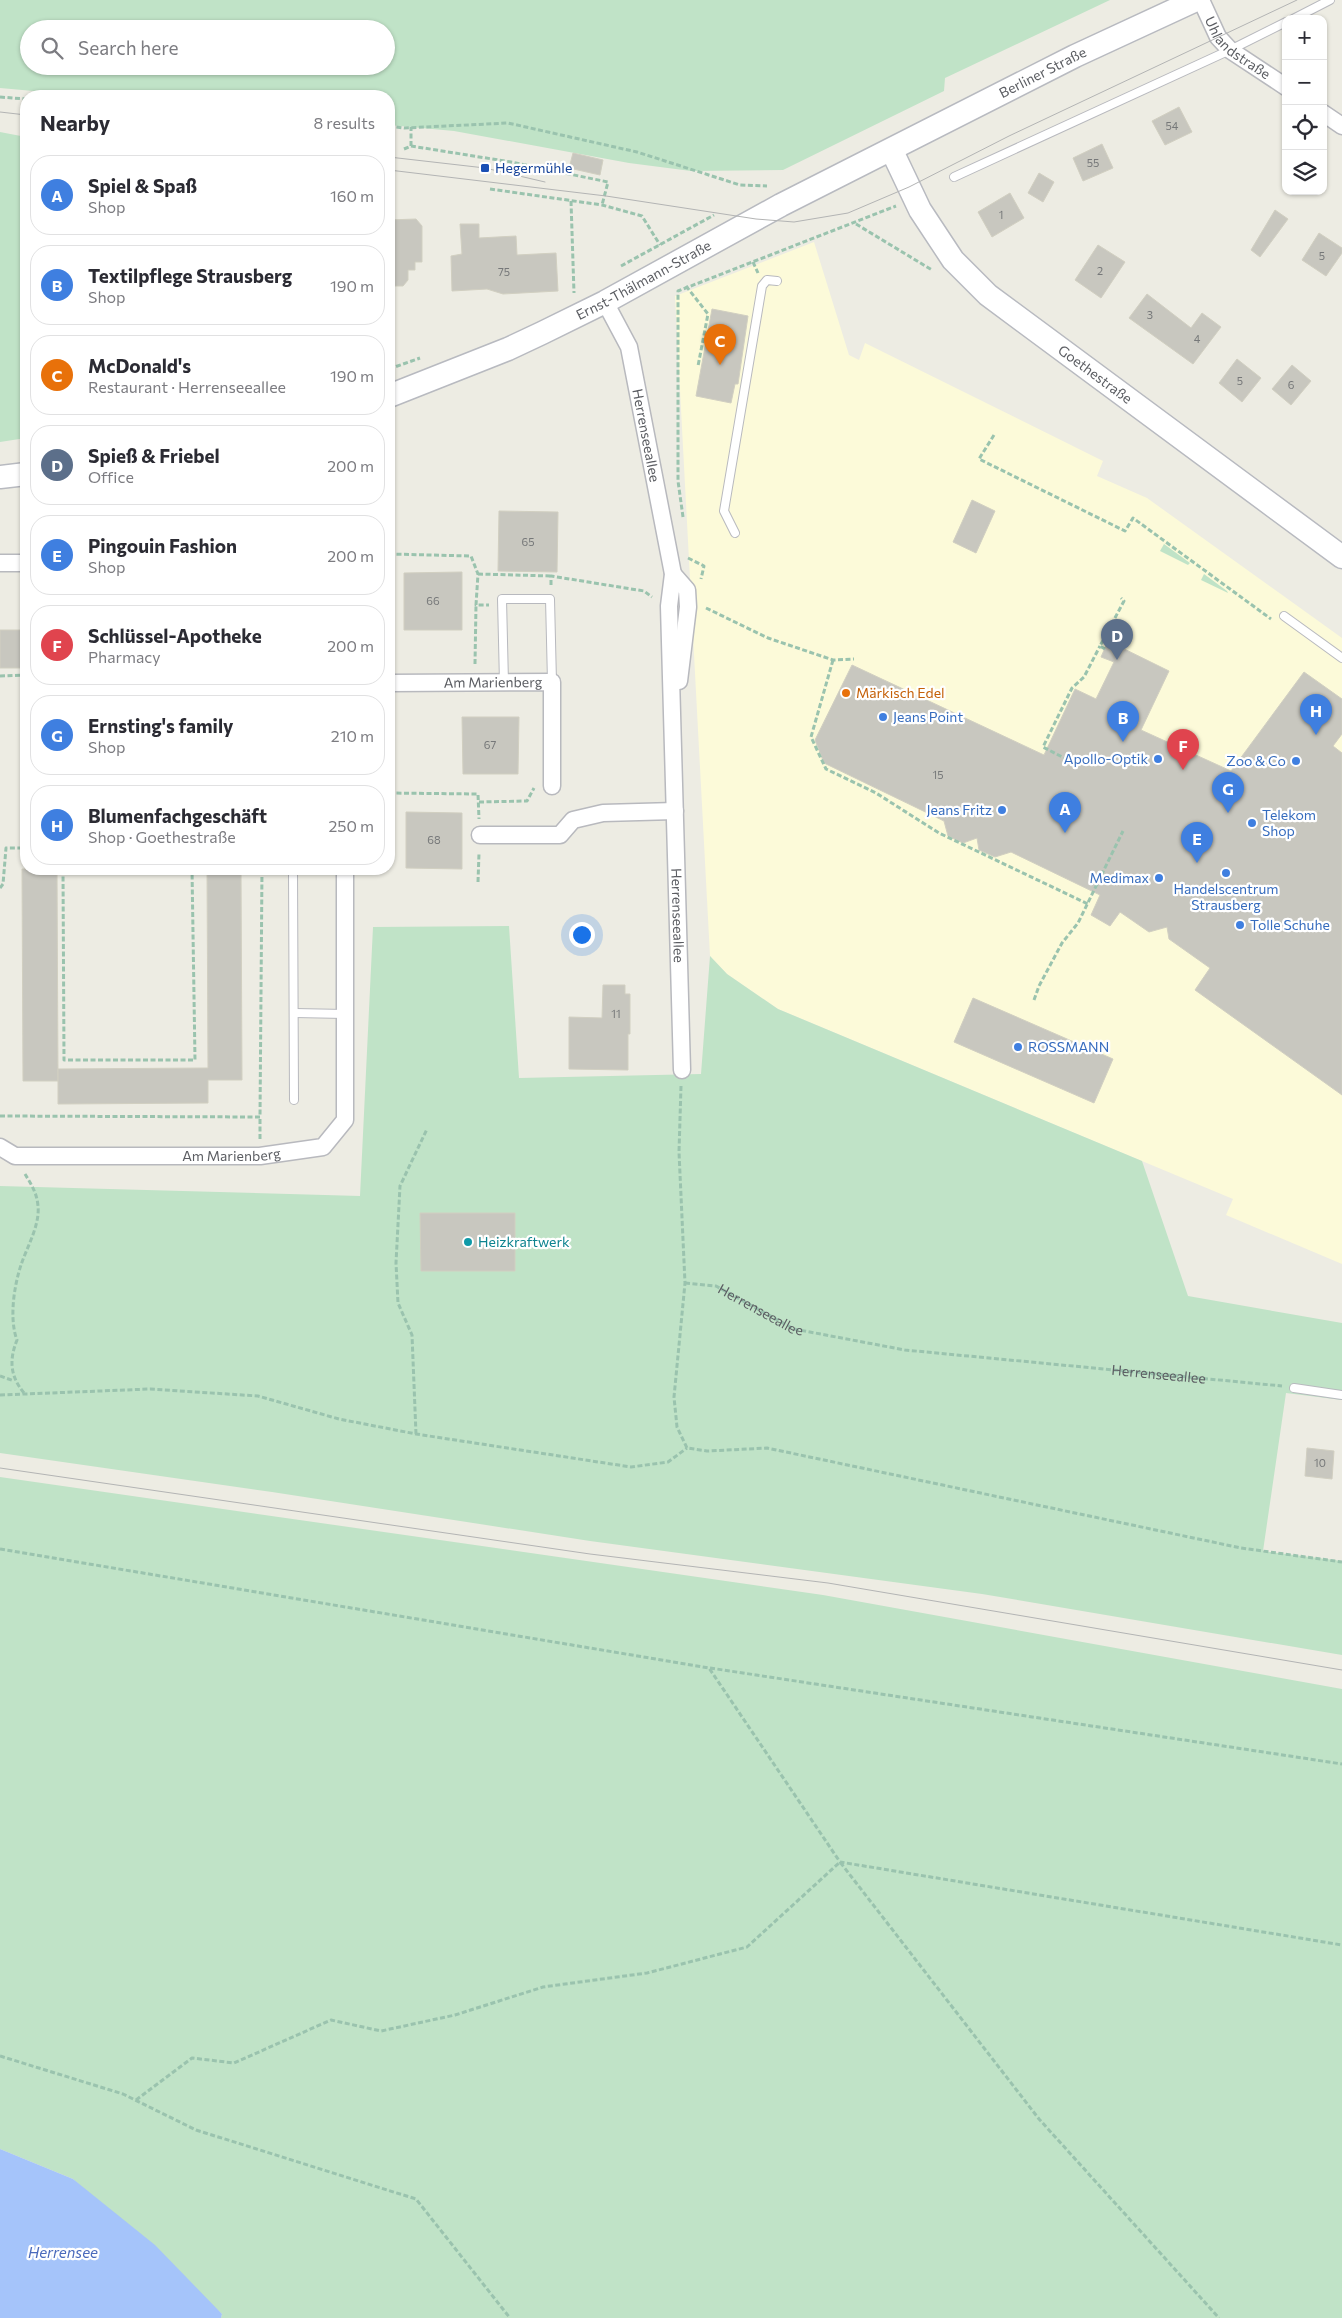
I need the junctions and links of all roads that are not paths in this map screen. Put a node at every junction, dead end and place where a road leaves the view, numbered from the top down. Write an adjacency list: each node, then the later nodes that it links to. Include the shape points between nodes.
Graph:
1 (1196, 0): 10 (main road, Berliner Straße, via 1075,56)
2 (1201, 0): 6 (street, Uhlandstraße, via 1218,37)
3 (1330, 0): 4 (lane)
4 (1301, 15)
5 (1282, 24): 6 (lane)
6 (1230, 50): 7 (street, Uhlandstraße); 11 (lane)
7 (1282, 84)
8 (1327, 116): 9 (street)
9 (1342, 126)
10 (892, 151): 13 (main road, Ernst-Thälmann-Straße, via 773,210); 18 (main road, Goethestraße, via 914,198 953,260 988,295)
11 (954, 177)
12 (777, 281): 17 (lane, via 767,280 762,286 725,501 724,510)
13 (604, 302): 14 (main road, Ernst-Thälmann-Straße, via 508,349); 21 (street, Herrenseeallee, via 629,347)
14 (395, 394)
15 (20, 475): 16 (main road)
16 (0, 477)
17 (735, 533)
18 (1342, 557)
19 (0, 563): 20 (street)
20 (20, 563)
21 (673, 574): 27 (street, Herrenseeallee, via 669,606); 27 (street, Herrenseeallee, via 686,590 688,607)
22 (1284, 616): 23 (lane)
23 (1342, 658)
24 (552, 682): 26 (street, Am Marienberg); 26 (lane, via 550,599 502,599); 28 (street, Am Marienberg)
25 (395, 683): 26 (street, Am Marienberg)
26 (504, 684)
27 (673, 745): 29 (street, Herrenseeallee)
28 (552, 786)
29 (675, 811): 30 (street, via 603,814 573,820 560,835); 35 (street, Herrenseeallee)
30 (480, 835)
31 (293, 875): 33 (lane)
32 (346, 875): 34 (street, Am Marienberg)
33 (294, 1013): 34 (lane); 36 (lane)
34 (346, 1014): 37 (street, Am Marienberg, via 345,1120 323,1147 260,1156 15,1156)
35 (682, 1070)
36 (294, 1100)
37 (0, 1147)
38 (1294, 1388): 39 (lane)
39 (1342, 1395)

